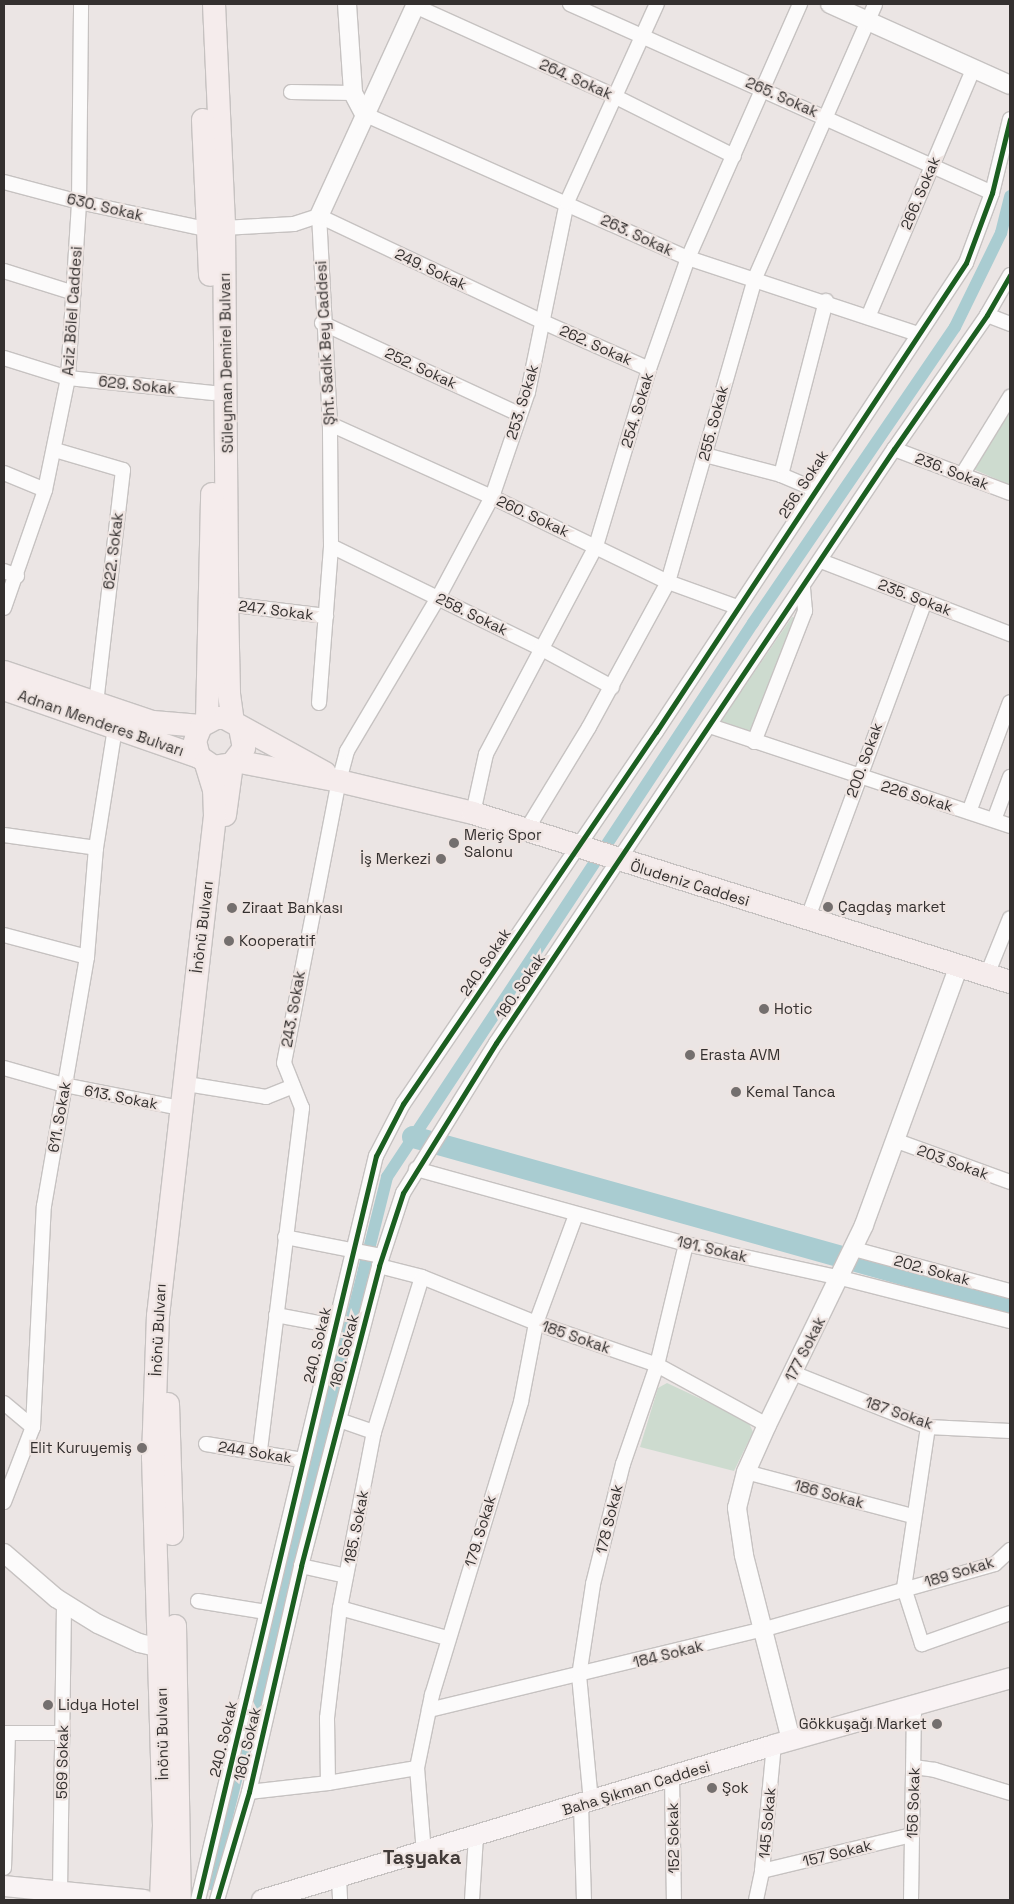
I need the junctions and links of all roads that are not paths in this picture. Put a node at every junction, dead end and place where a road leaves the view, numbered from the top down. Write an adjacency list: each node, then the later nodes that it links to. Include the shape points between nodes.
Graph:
1 (80, 4): 26 (street, Aziz Bölel Caddesi)
2 (200, 4): 29 (main road, Süleyman Demirel Bulvarı)
3 (214, 4): 29 (main road, Süleyman Demirel Bulvarı)
4 (347, 4): 17 (street)
5 (570, 4): 12 (street, 265. Sokak)
6 (657, 4): 12 (street, 253. Sokak)
7 (800, 4): 15 (street, 254. Sokak)
8 (830, 4): 11 (street)
9 (875, 4): 11 (street, 255. Sokak)
10 (416, 5): 18 (street, 264. Sokak); 19 (street, Şht. Sadık Bey Caddesi)
11 (869, 22): 13 (street); 20 (street, 255. Sokak)
12 (643, 35): 15 (street, 265. Sokak); 18 (street, 253. Sokak)
13 (973, 70): 14 (street); 23 (street, 266. Sokak)
14 (1010, 85)
15 (765, 89): 20 (street, 265. Sokak); 22 (street, 254. Sokak)
16 (292, 92): 17 (street)
17 (353, 93): 19 (street)
18 (614, 96): 22 (street, 264. Sokak); 27 (street, 253. Sokak)
19 (364, 114): 27 (street, 263. Sokak); 28 (street, Şht. Sadık Bey Caddesi)
20 (828, 117): 23 (street, 265. Sokak); 33 (street, 255. Sokak)
21 (1010, 119): 25 (street, 256. Sokak)
22 (734, 156): 30 (street, 254. Sokak)
23 (930, 167): 25 (street, 265. Sokak); 37 (street, 266. Sokak)
24 (4, 182): 26 (street, 630. Sokak)
25 (992, 193): 41 (street, 256. Sokak, via 966,263)
26 (79, 202): 29 (street, 630. Sokak); 34 (street, Aziz Bölel Caddesi)
27 (567, 202): 30 (street, 263. Sokak); 38 (street, 253. Sokak)
28 (319, 216): 29 (street, 630. Sokak, via 294,224); 38 (street, 249. Sokak); 39 (street, Şht. Sadık Bey Caddesi)
29 (215, 228): 45 (main road, Süleyman Demirel Bulvarı); 67 (main road, Süleyman Demirel Bulvarı)
30 (688, 258): 33 (street, 263. Sokak); 43 (street, 254. Sokak)
31 (4, 271): 34 (street)
32 (1010, 275): 36 (street)
33 (755, 278): 35 (street, 263. Sokak); 51 (street, 255. Sokak)
34 (74, 293): 44 (street, Aziz Bölel Caddesi)
35 (826, 301): 37 (street, 263. Sokak); 53 (street)
36 (987, 315): 40 (street); 49 (street)
37 (868, 317): 41 (street, 263. Sokak)
38 (543, 322): 43 (street, 262. Sokak); 47 (street, 253. Sokak)
39 (322, 323): 47 (street, 252. Sokak); 48 (street, Şht. Sadık Bey Caddesi)
40 (1010, 324)
41 (918, 334): 55 (street, 256. Sokak)
42 (4, 358): 44 (street, 629. Sokak)
43 (648, 368): 60 (street, 254. Sokak)
44 (68, 378): 45 (street, 629. Sokak); 50 (street, Aziz Bölel Caddesi)
45 (213, 393): 79 (main road, Süleyman Demirel Bulvarı)
46 (1010, 397): 54 (street)
47 (520, 414): 58 (street, 253. Sokak)
48 (330, 424): 58 (street, 260. Sokak); 59 (street, Şht. Sadık Bey Caddesi)
49 (894, 449): 54 (street, 236. Sokak); 61 (street)
50 (54, 450): 56 (street, Aziz Bölel Caddesi); 78 (street, 622. Sokak, via 122,470)
51 (705, 455): 53 (street); 63 (street, 255. Sokak)
52 (4, 473): 56 (street)
53 (781, 475): 55 (street)
54 (962, 475): 57 (street, 236. Sokak)
55 (814, 489): 68 (street, 256. Sokak)
56 (45, 490): 62 (street, Aziz Bölel Caddesi)
57 (1010, 493)
58 (492, 497): 60 (street, 260. Sokak); 65 (street, 253. Sokak)
59 (331, 546): 65 (street, 258. Sokak); 70 (street, Şht. Sadık Bey Caddesi)
60 (596, 546): 63 (street, 260. Sokak); 72 (street, 254. Sokak)
61 (821, 561): 64 (street); 66 (street, 235. Sokak)
62 (10, 573): 69 (street, Aziz Bölel Caddesi)
63 (668, 582): 68 (street, 260. Sokak); 74 (street, 255. Sokak)
64 (804, 586): 81 (street); 83 (street, via 804,611)
65 (438, 598): 72 (street, 258. Sokak); 88 (street, 253. Sokak, via 347,751)
66 (925, 601): 71 (street, 235. Sokak); 87 (street, 200. Sokak)
67 (227, 604): 70 (street, 247. Sokak); 80 (main road, Süleyman Demirel Bulvarı, via 229,694)
68 (737, 607): 96 (street, 256. Sokak)
69 (4, 608)
70 (326, 616): 77 (street, Şht. Sadık Bey Caddesi)
71 (1010, 634)
72 (540, 648): 74 (street, 258. Sokak); 90 (street, 254. Sokak, via 486,754)
73 (4, 672): 78 (main road, Adnan Menderes Bulvarı)
74 (612, 687): 93 (street, 255. Sokak)
75 (4, 689): 82 (main road, Adnan Menderes Bulvarı)
76 (1010, 702): 89 (street)
77 (319, 703)
78 (96, 704): 79 (main road, Adnan Menderes Bulvarı, via 153,722)
79 (204, 723): 80 (main road, Adnan Menderes Bulvarı, via 225,718); 84 (main road, Adnan Menderes Bulvarı, via 195,741)
80 (236, 725): 85 (main road, via 244,748); 88 (main road, Adnan Menderes Bulvarı)
81 (710, 726): 83 (street, 226 Sokak); 97 (street)
82 (115, 728): 84 (main road, Adnan Menderes Bulvarı); 95 (street, 611. Sokak)
83 (754, 742): 87 (street, 226 Sokak)
84 (203, 760): 85 (main road, Adnan Menderes Bulvarı, via 223,767); 109 (main road, İnönü Bulvarı, via 214,790 214,816)
85 (233, 763): 88 (main road, Adnan Menderes Bulvarı); 106 (main road, İnönü Bulvarı)
86 (1010, 777): 91 (street)
87 (857, 778): 89 (street, 226 Sokak); 99 (street, 200. Sokak)
88 (339, 781): 90 (main road, Öludeniz Caddesi); 108 (street, 243. Sokak, via 284,1063)
89 (969, 812): 91 (street, 226 Sokak)
90 (473, 813): 93 (main road, Öludeniz Caddesi)
91 (994, 820): 92 (street, 226 Sokak)
92 (1010, 826)
93 (527, 829): 96 (main road, Öludeniz Caddesi)
94 (4, 835): 95 (street)
95 (96, 848): 101 (street, 611. Sokak)
96 (584, 848): 97 (main road, Öludeniz Caddesi); 118 (street, 240. Sokak, via 398,1112 376,1156)
97 (615, 860): 99 (main road, Öludeniz Caddesi); 112 (street, 180. Sokak)
98 (1010, 918): 103 (street)
99 (807, 920): 102 (main road, Öludeniz Caddesi)
100 (4, 935): 101 (street)
101 (87, 957): 107 (street, 611. Sokak)
102 (958, 968): 103 (main road, Öludeniz Caddesi); 110 (street, 177 Sokak)
103 (987, 975): 104 (main road, Öludeniz Caddesi)
104 (1010, 982)
105 (4, 1068): 107 (street, 613. Sokak)
106 (193, 1085): 108 (street, via 266,1096); 111 (main road, İnönü Bulvarı)
107 (64, 1086): 109 (street, 613. Sokak); 132 (street, 611. Sokak, via 44,1206)
108 (293, 1086): 115 (street, 243. Sokak, via 302,1108)
109 (180, 1108): 111 (main road, İnönü Bulvarı)
110 (897, 1141): 113 (street, 203 Sokak); 117 (street, 177 Sokak)
111 (179, 1164): 154 (main road, İnönü Bulvarı, via 167,1369)
112 (418, 1165): 114 (street, 191. Sokak); 119 (street, 180. Sokak, via 403,1193)
113 (1010, 1181)
114 (576, 1215): 116 (street, 191. Sokak); 125 (street, 179. Sokak)
115 (285, 1237): 118 (street, 185 Sokak); 123 (street, 243. Sokak)
116 (686, 1244): 120 (street, 191. Sokak); 127 (street, 178 Sokak)
117 (854, 1249): 120 (street, 177 Sokak); 122 (street, 202. Sokak)
118 (358, 1250): 119 (street, 185 Sokak); 126 (street, 240. Sokak)
119 (380, 1259): 121 (street, 185 Sokak); 130 (street, 180. Sokak)
120 (843, 1272): 124 (street, 191. Sokak); 128 (street, 177 Sokak)
121 (422, 1277): 125 (street, 185 Sokak); 135 (street, 185. Sokak)
122 (1010, 1291)
123 (276, 1315): 126 (street); 137 (street, 243. Sokak)
124 (1010, 1321)
125 (536, 1323): 127 (street, 185 Sokak); 153 (street, 179. Sokak, via 521,1402)
126 (334, 1326): 138 (street, 240. Sokak)
127 (657, 1365): 131 (street, 185 Sokak); 155 (street, 178 Sokak, via 624,1464 593,1584)
128 (792, 1373): 131 (street, 177 Sokak); 133 (street, 187 Sokak)
129 (4, 1403): 132 (street)
130 (339, 1420): 135 (street); 144 (street, 180. Sokak)
131 (767, 1425): 139 (street, 177 Sokak)
132 (33, 1427): 140 (street, 611. Sokak)
133 (928, 1427): 134 (street, 187 Sokak); 141 (street)
134 (1010, 1431)
135 (374, 1432): 145 (street, 185. Sokak)
136 (206, 1444): 137 (street, 244 Sokak)
137 (260, 1450): 138 (street, 244 Sokak)
138 (303, 1460): 150 (street, 240. Sokak)
139 (746, 1472): 141 (street, 186 Sokak); 152 (street, 177 Sokak, via 737,1508 744,1555)
140 (4, 1502)
141 (913, 1516): 146 (street)
142 (1010, 1550): 146 (street, 189 Sokak, via 996,1564)
143 (4, 1553): 148 (street)
144 (301, 1566): 145 (street); 166 (street, 180. Sokak)
145 (346, 1576): 149 (street, 185. Sokak)
146 (904, 1588): 151 (street, via 922,1644); 152 (street, 184 Sokak)
147 (198, 1601): 150 (street)
148 (64, 1603): 154 (street, via 98,1624); 160 (street, 569 Sokak)
149 (340, 1608): 153 (street); 165 (street, 185. Sokak, via 327,1718)
150 (266, 1612): 180 (street, 240. Sokak)
151 (1010, 1613)
152 (765, 1629): 155 (street, 184 Sokak); 161 (street, 177 Sokak)
153 (447, 1638): 158 (street, 179. Sokak)
154 (167, 1650): 178 (main road, İnönü Bulvarı); 179 (main road, İnönü Bulvarı)
155 (579, 1676): 158 (street, 184 Sokak); 168 (street, 178 Sokak)
156 (1010, 1678): 157 (main road, Baha Şıkman Caddesi)
157 (914, 1706): 161 (main road, Baha Şıkman Caddesi); 162 (street, 156 Sokak)
158 (429, 1710): 163 (street, 179. Sokak)
159 (6, 1733): 160 (street); 172 (street)
160 (62, 1733): 176 (street, 569 Sokak)
161 (782, 1742): 164 (main road, Baha Şıkman Caddesi); 173 (street, 145 Sokak)
162 (914, 1767): 167 (street, via 935,1770); 169 (street, 156 Sokak)
163 (417, 1768): 165 (street); 171 (street, 179. Sokak)
164 (672, 1777): 168 (main road, Baha Şıkman Caddesi); 186 (street, 152 Sokak)
165 (328, 1783): 166 (street)
166 (249, 1792): 181 (street, 180. Sokak)
167 (1010, 1793)
168 (586, 1803): 170 (main road, Baha Şıkman Caddesi); 185 (street, 178 Sokak)
169 (912, 1835): 173 (street, 157 Sokak); 188 (street, 156 Sokak)
170 (476, 1836): 171 (main road, Baha Şıkman Caddesi); 184 (street)
171 (424, 1854): 174 (main road, Baha Şıkman Caddesi)
172 (4, 1868)
173 (762, 1871): 187 (street, 145 Sokak)
174 (340, 1879): 182 (main road, Baha Şıkman Caddesi); 183 (street)
175 (4, 1886): 176 (main road)
176 (60, 1892): 177 (main road)
177 (144, 1900)
178 (161, 1900)
179 (180, 1900)
180 (198, 1900)
181 (217, 1900)
182 (262, 1900)
183 (340, 1900)
184 (472, 1900)
185 (584, 1900)
186 (674, 1900)
187 (756, 1900)
188 (911, 1900)

